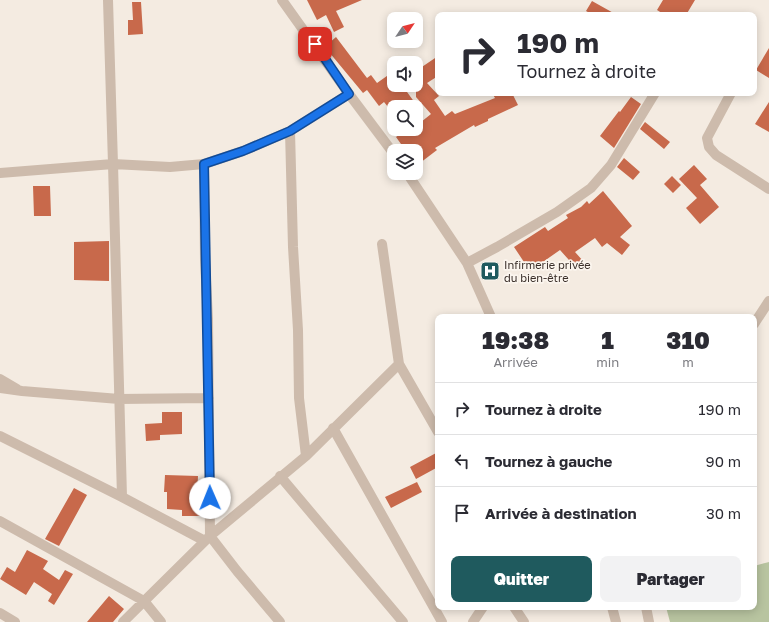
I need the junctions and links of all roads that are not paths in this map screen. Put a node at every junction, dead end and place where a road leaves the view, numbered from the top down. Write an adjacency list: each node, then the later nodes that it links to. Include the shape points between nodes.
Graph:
1 (108, 0): 8 (street)
2 (282, 0): 3 (street)
3 (349, 94): 6 (street); 7 (street)
4 (653, 96): 14 (street, via 612,165 591,188 556,212)
5 (729, 96): 12 (street, via 707,138 709,147 716,155)
6 (290, 131): 9 (street); 27 (street, via 299,398)
7 (387, 145)
8 (113, 164): 9 (street, via 170,167); 10 (street); 23 (street)
9 (204, 164): 22 (street)
10 (0, 173)
11 (412, 180): 14 (street)
12 (769, 188)
13 (382, 244): 18 (street)
14 (467, 262): 16 (street)
15 (769, 301): 17 (street)
16 (490, 314)
17 (757, 319)
18 (399, 364): 24 (street); 25 (street)
19 (0, 379): 21 (street)
20 (0, 388): 21 (street)
21 (22, 392): 23 (street)
22 (209, 398): 23 (street); 31 (street)
23 (119, 399): 29 (street)
24 (435, 427)
25 (333, 428): 27 (street); 33 (street)
26 (0, 436): 29 (street)
27 (306, 456): 28 (street)
28 (280, 476): 31 (street); 44 (street)
29 (122, 497): 31 (street)
30 (0, 521): 32 (street)
31 (208, 538): 32 (street); 43 (street)
32 (144, 601): 41 (street); 42 (street)
33 (435, 610)
34 (435, 610): 45 (street)
35 (481, 610): 46 (street)
36 (516, 610): 47 (street)
37 (613, 610): 48 (street)
38 (647, 610): 49 (street)
39 (0, 613): 40 (street)
40 (15, 622)
41 (123, 622)
42 (161, 622)
43 (280, 622)
44 (403, 622)
45 (442, 622)
46 (473, 622)
47 (524, 622)
48 (616, 622)
49 (649, 622)

